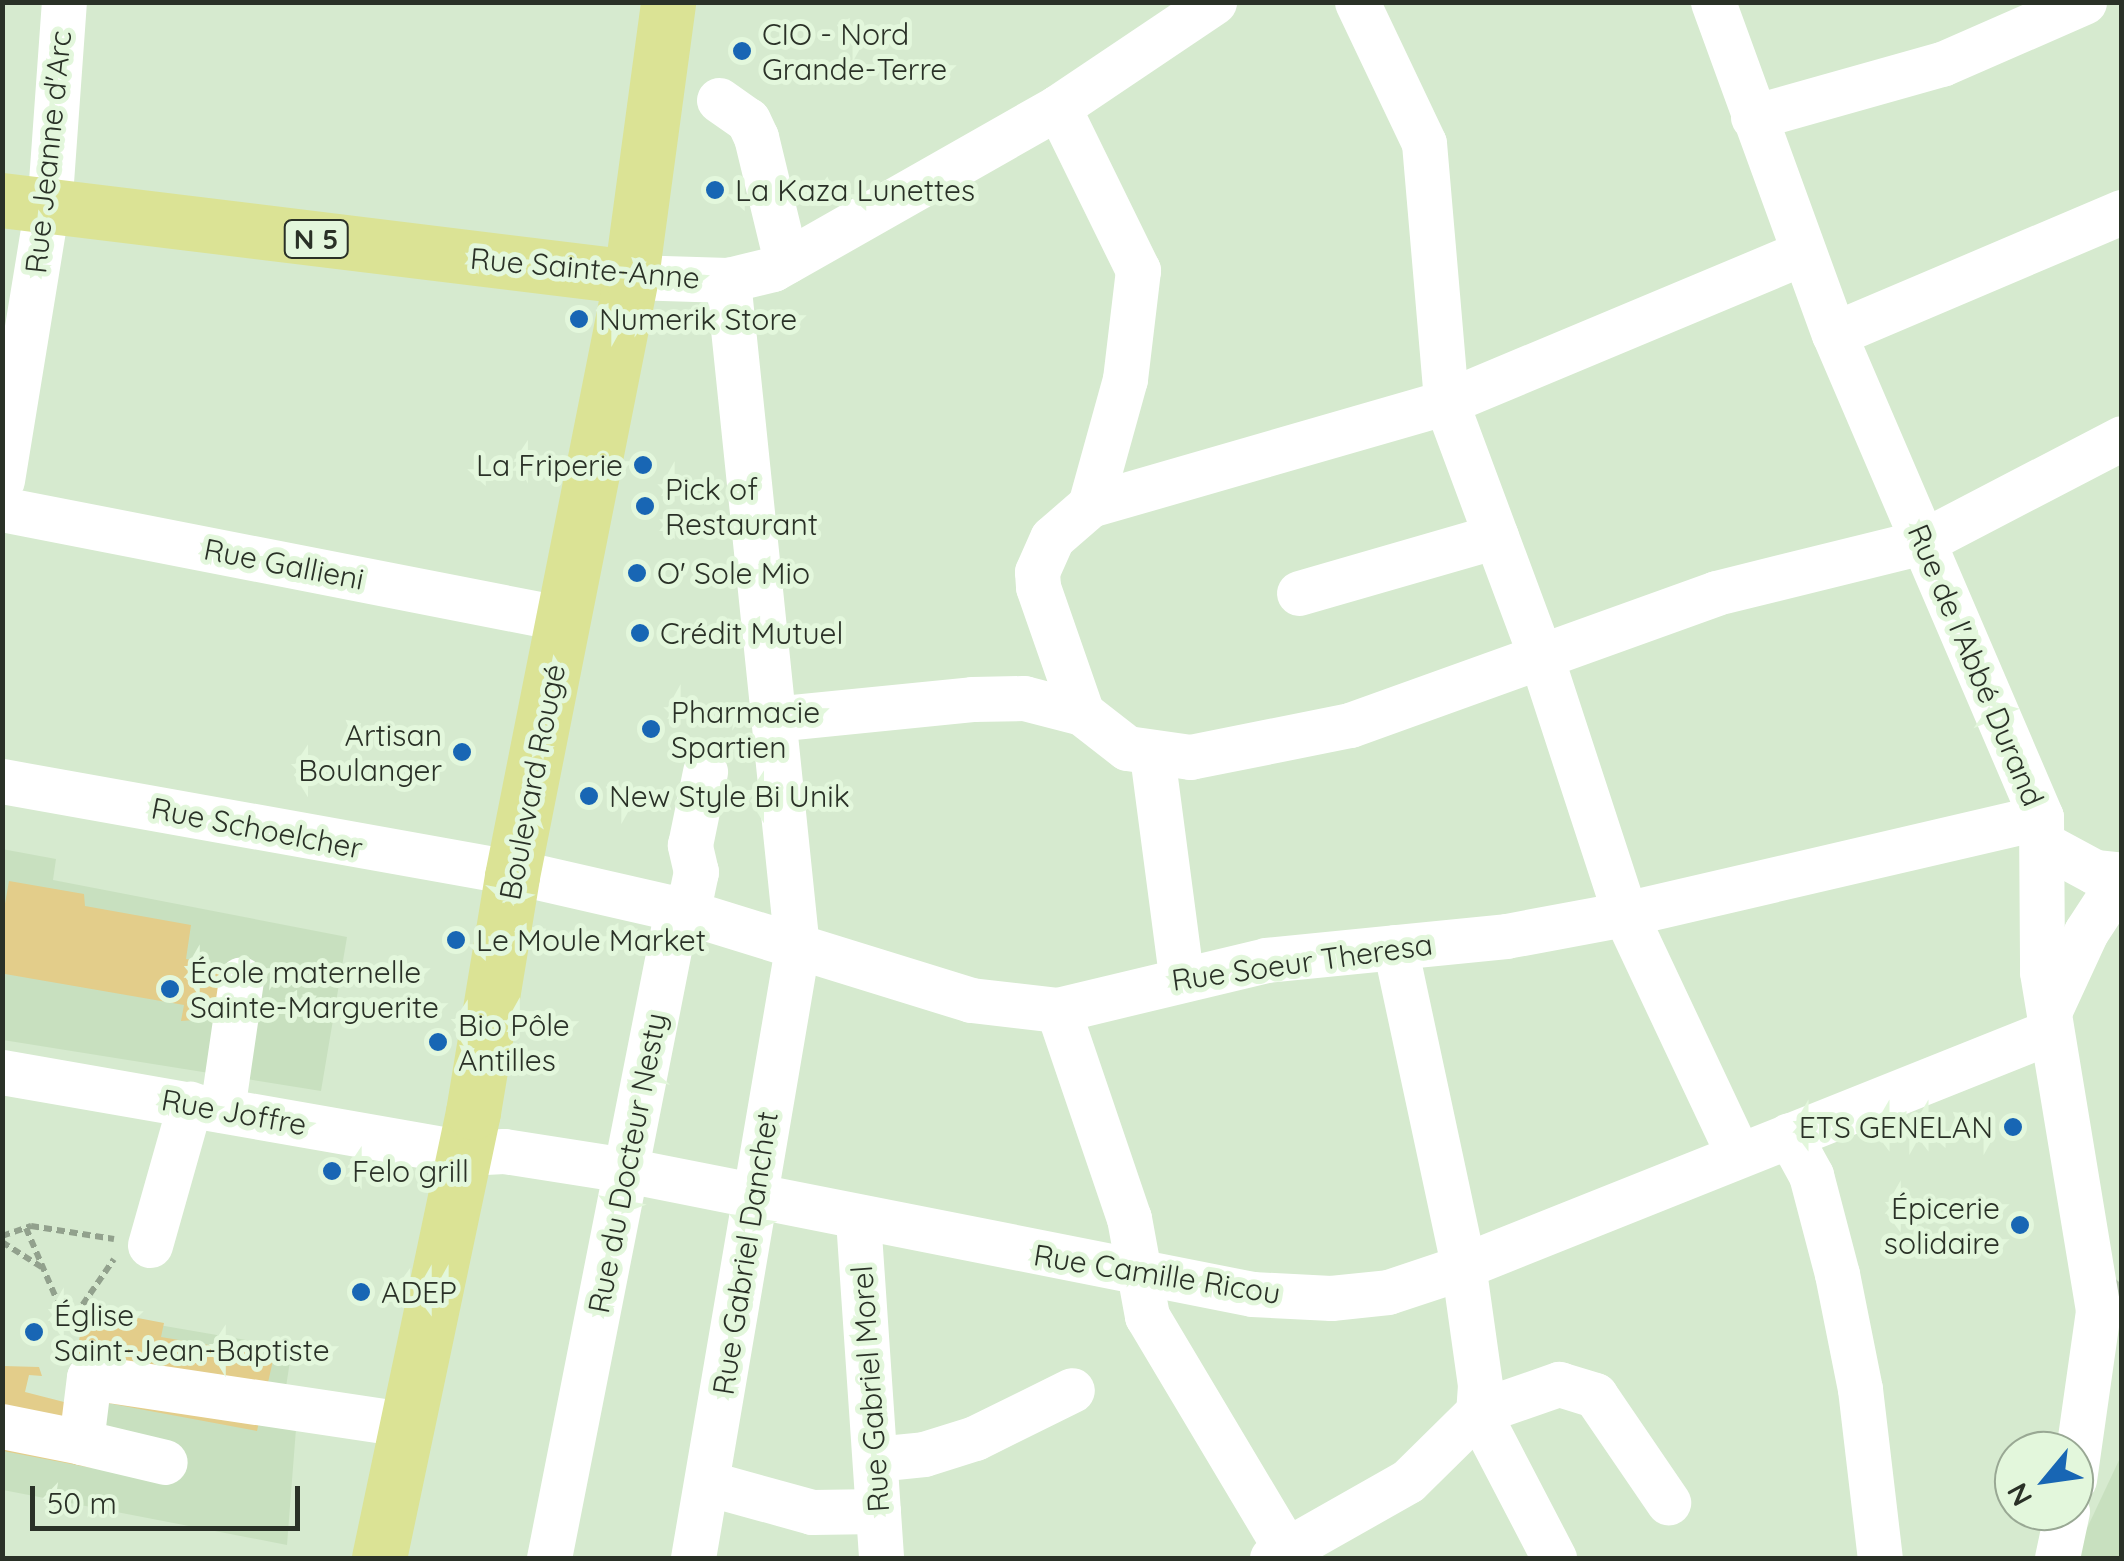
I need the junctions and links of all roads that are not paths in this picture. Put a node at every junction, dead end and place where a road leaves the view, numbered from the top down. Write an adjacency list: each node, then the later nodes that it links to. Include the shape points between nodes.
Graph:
1 (64, 2): 10 (street, Rue Jeanne d'Arc)
2 (668, 2): 14 (main road, Boulevard Rougé)
3 (1214, 2): 8 (street, Rue Sainte-Anne)
4 (1357, 2): 17 (street, via 1424,143)
5 (1712, 2): 9 (street, Rue de l'Abbé Durand)
6 (2084, 2): 9 (street, via 1942,64)
7 (720, 100): 13 (street, via 748,120 756,137)
8 (1058, 107): 13 (street, Rue Sainte-Anne); 20 (street, via 1138,270 1125,379)
9 (1754, 116): 12 (street, Rue de l'Abbé Durand)
10 (25, 203): 14 (main road, Rue Sainte-Anne / N 5); 19 (street, Rue Jeanne d'Arc)
11 (2122, 212): 16 (street)
12 (1802, 254): 16 (street, Rue de l'Abbé Durand); 17 (street)
13 (786, 261): 15 (street, Rue Sainte-Anne)
14 (630, 276): 15 (street, Rue Sainte-Anne); 25 (main road, Boulevard Rougé)
15 (728, 280): 30 (street)
16 (1834, 334): 23 (street, Rue de l'Abbé Durand)
17 (1446, 402): 20 (street); 22 (street)
18 (2122, 438): 23 (street)
19 (2, 480)
20 (1090, 505): 26 (street, via 1052,538 1037,572)
21 (2, 508): 25 (street, Rue Gallieni)
22 (1496, 536): 24 (street); 27 (street)
23 (1922, 542): 27 (street, via 1716,593); 34 (street, Rue de l'Abbé Durand)
24 (1299, 593)
25 (564, 619): 35 (main road, Boulevard Rougé)
26 (1053, 644): 28 (street, via 1039,685); 29 (street)
27 (1542, 660): 31 (street, via 1350,724 1190,757); 38 (street)
28 (1024, 698): 29 (street); 30 (street)
29 (1082, 712): 31 (street, via 1102,733)
30 (772, 719): 40 (street)
31 (1152, 755): 41 (street)
32 (705, 772): 37 (street, Rue du Docteur Nesty, via 690,844 694,883)
33 (2, 781): 35 (street, Rue Schoelcher)
34 (2042, 831): 36 (street, via 2095,872); 38 (street, Rue Soeur Theresa); 44 (street, Rue de l'Abbé Durand, via 2042,972)
35 (512, 876): 37 (street, Rue Soeur Theresa); 48 (main road, Boulevard Rougé)
36 (2122, 876): 44 (street, via 2086,932)
37 (678, 909): 40 (street, Rue Soeur Theresa); 50 (street, Rue du Docteur Nesty)
38 (1625, 914): 39 (street, Rue Soeur Theresa); 49 (street)
39 (1395, 946): 41 (street, Rue Soeur Theresa); 54 (street)
40 (797, 948): 43 (street, Rue Soeur Theresa, via 971,1000); 51 (street, Rue Gabriel Danchet)
41 (1181, 976): 43 (street, Rue Soeur Theresa)
42 (242, 979): 46 (street)
43 (1058, 1010): 55 (street, via 1129,1218)
44 (2050, 1021): 47 (street, Rue Camille Ricou); 56 (street, Rue de l'Abbé Durand)
45 (2, 1072): 46 (street, Rue Joffre)
46 (206, 1107): 48 (street, Rue Joffre); 53 (street)
47 (1789, 1136): 49 (street, Rue Camille Ricou); 75 (street, via 1810,1175 1837,1274 1860,1390)
48 (465, 1152): 50 (street, Rue Camille Ricou, via 504,1151); 59 (main road, Boulevard Rougé)
49 (1738, 1154): 54 (street, Rue Camille Ricou)
50 (626, 1170): 51 (street, Rue Camille Ricou); 71 (street, Rue du Docteur Nesty)
51 (754, 1200): 52 (street, Rue Camille Ricou); 65 (street, Rue Gabriel Danchet)
52 (858, 1219): 55 (street, Rue Camille Ricou); 63 (street, Rue Gabriel Morel)
53 (150, 1245)
54 (1462, 1264): 55 (street, Rue Camille Ricou, via 1388,1292 1331,1298 1252,1294); 58 (street)
55 (1138, 1274): 69 (street, via 1147,1316)
56 (2104, 1341): 61 (street, Rue de l'Abbé Durand)
57 (1072, 1390): 63 (street, via 975,1438 924,1454)
58 (1478, 1412): 66 (street, via 1559,1384 1578,1387 1615,1418); 69 (street, via 1408,1480); 74 (street)
59 (410, 1425): 62 (street, via 89,1377); 70 (main road, Boulevard Rougé)
60 (2, 1426): 62 (street)
61 (2084, 1431)
62 (81, 1442): 64 (street)
63 (874, 1458): 67 (street, Rue Gabriel Morel)
64 (165, 1462)
65 (707, 1482): 67 (street, via 812,1512); 72 (street, Rue Gabriel Danchet)
66 (1668, 1502)
67 (878, 1511): 73 (street, Rue Gabriel Morel)
68 (2063, 1531): 76 (street)
69 (1283, 1555)
70 (380, 1558)
71 (549, 1558)
72 (693, 1558)
73 (880, 1558)
74 (1554, 1558)
75 (1880, 1558)
76 (2058, 1558)

